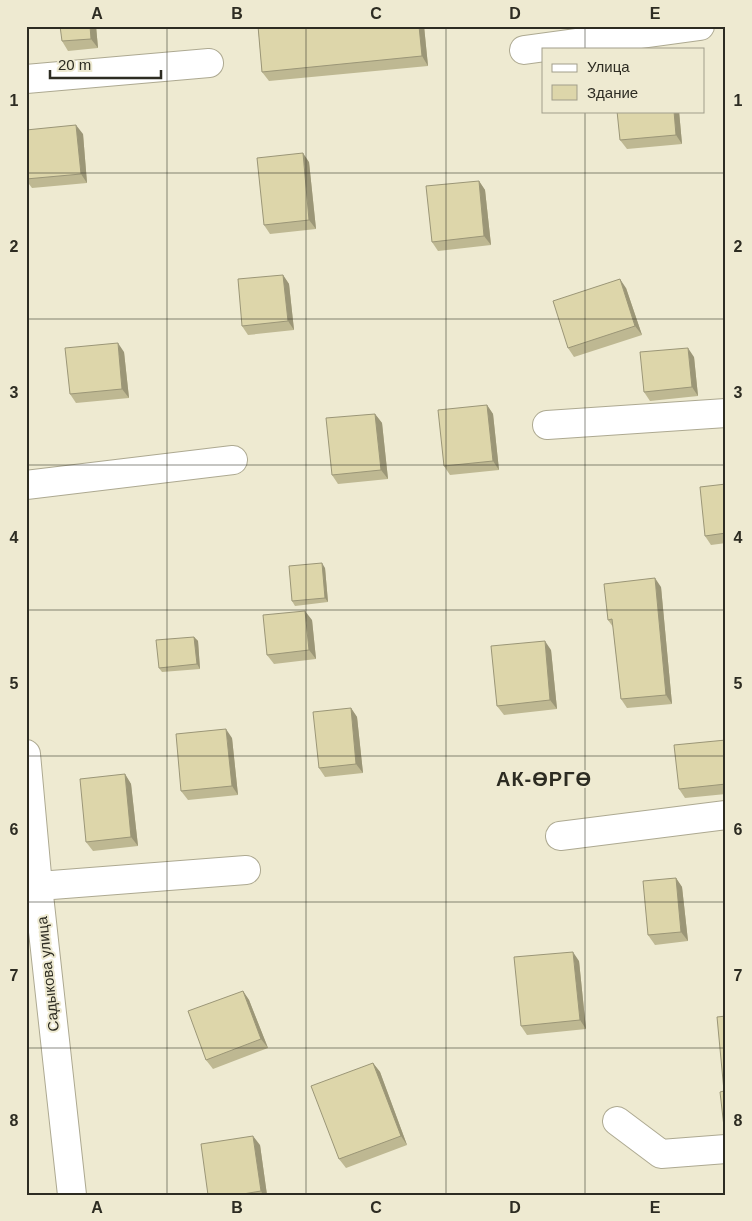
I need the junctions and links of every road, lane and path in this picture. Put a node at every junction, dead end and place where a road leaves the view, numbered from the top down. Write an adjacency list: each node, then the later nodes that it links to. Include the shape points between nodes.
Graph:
1 (700, 26): 2 (street)
2 (524, 50)
3 (209, 63): 4 (street)
4 (26, 79)
5 (726, 413): 6 (street)
6 (547, 425)
7 (233, 460): 8 (street)
8 (26, 486)
9 (26, 754): 13 (street, Садыкова улица)
10 (726, 816): 11 (street)
11 (560, 836)
12 (246, 870): 13 (street)
13 (32, 887): 16 (street, Садыкова улица)
14 (617, 1121): 15 (street, via 661,1154)
15 (726, 1149)
16 (72, 1195)

